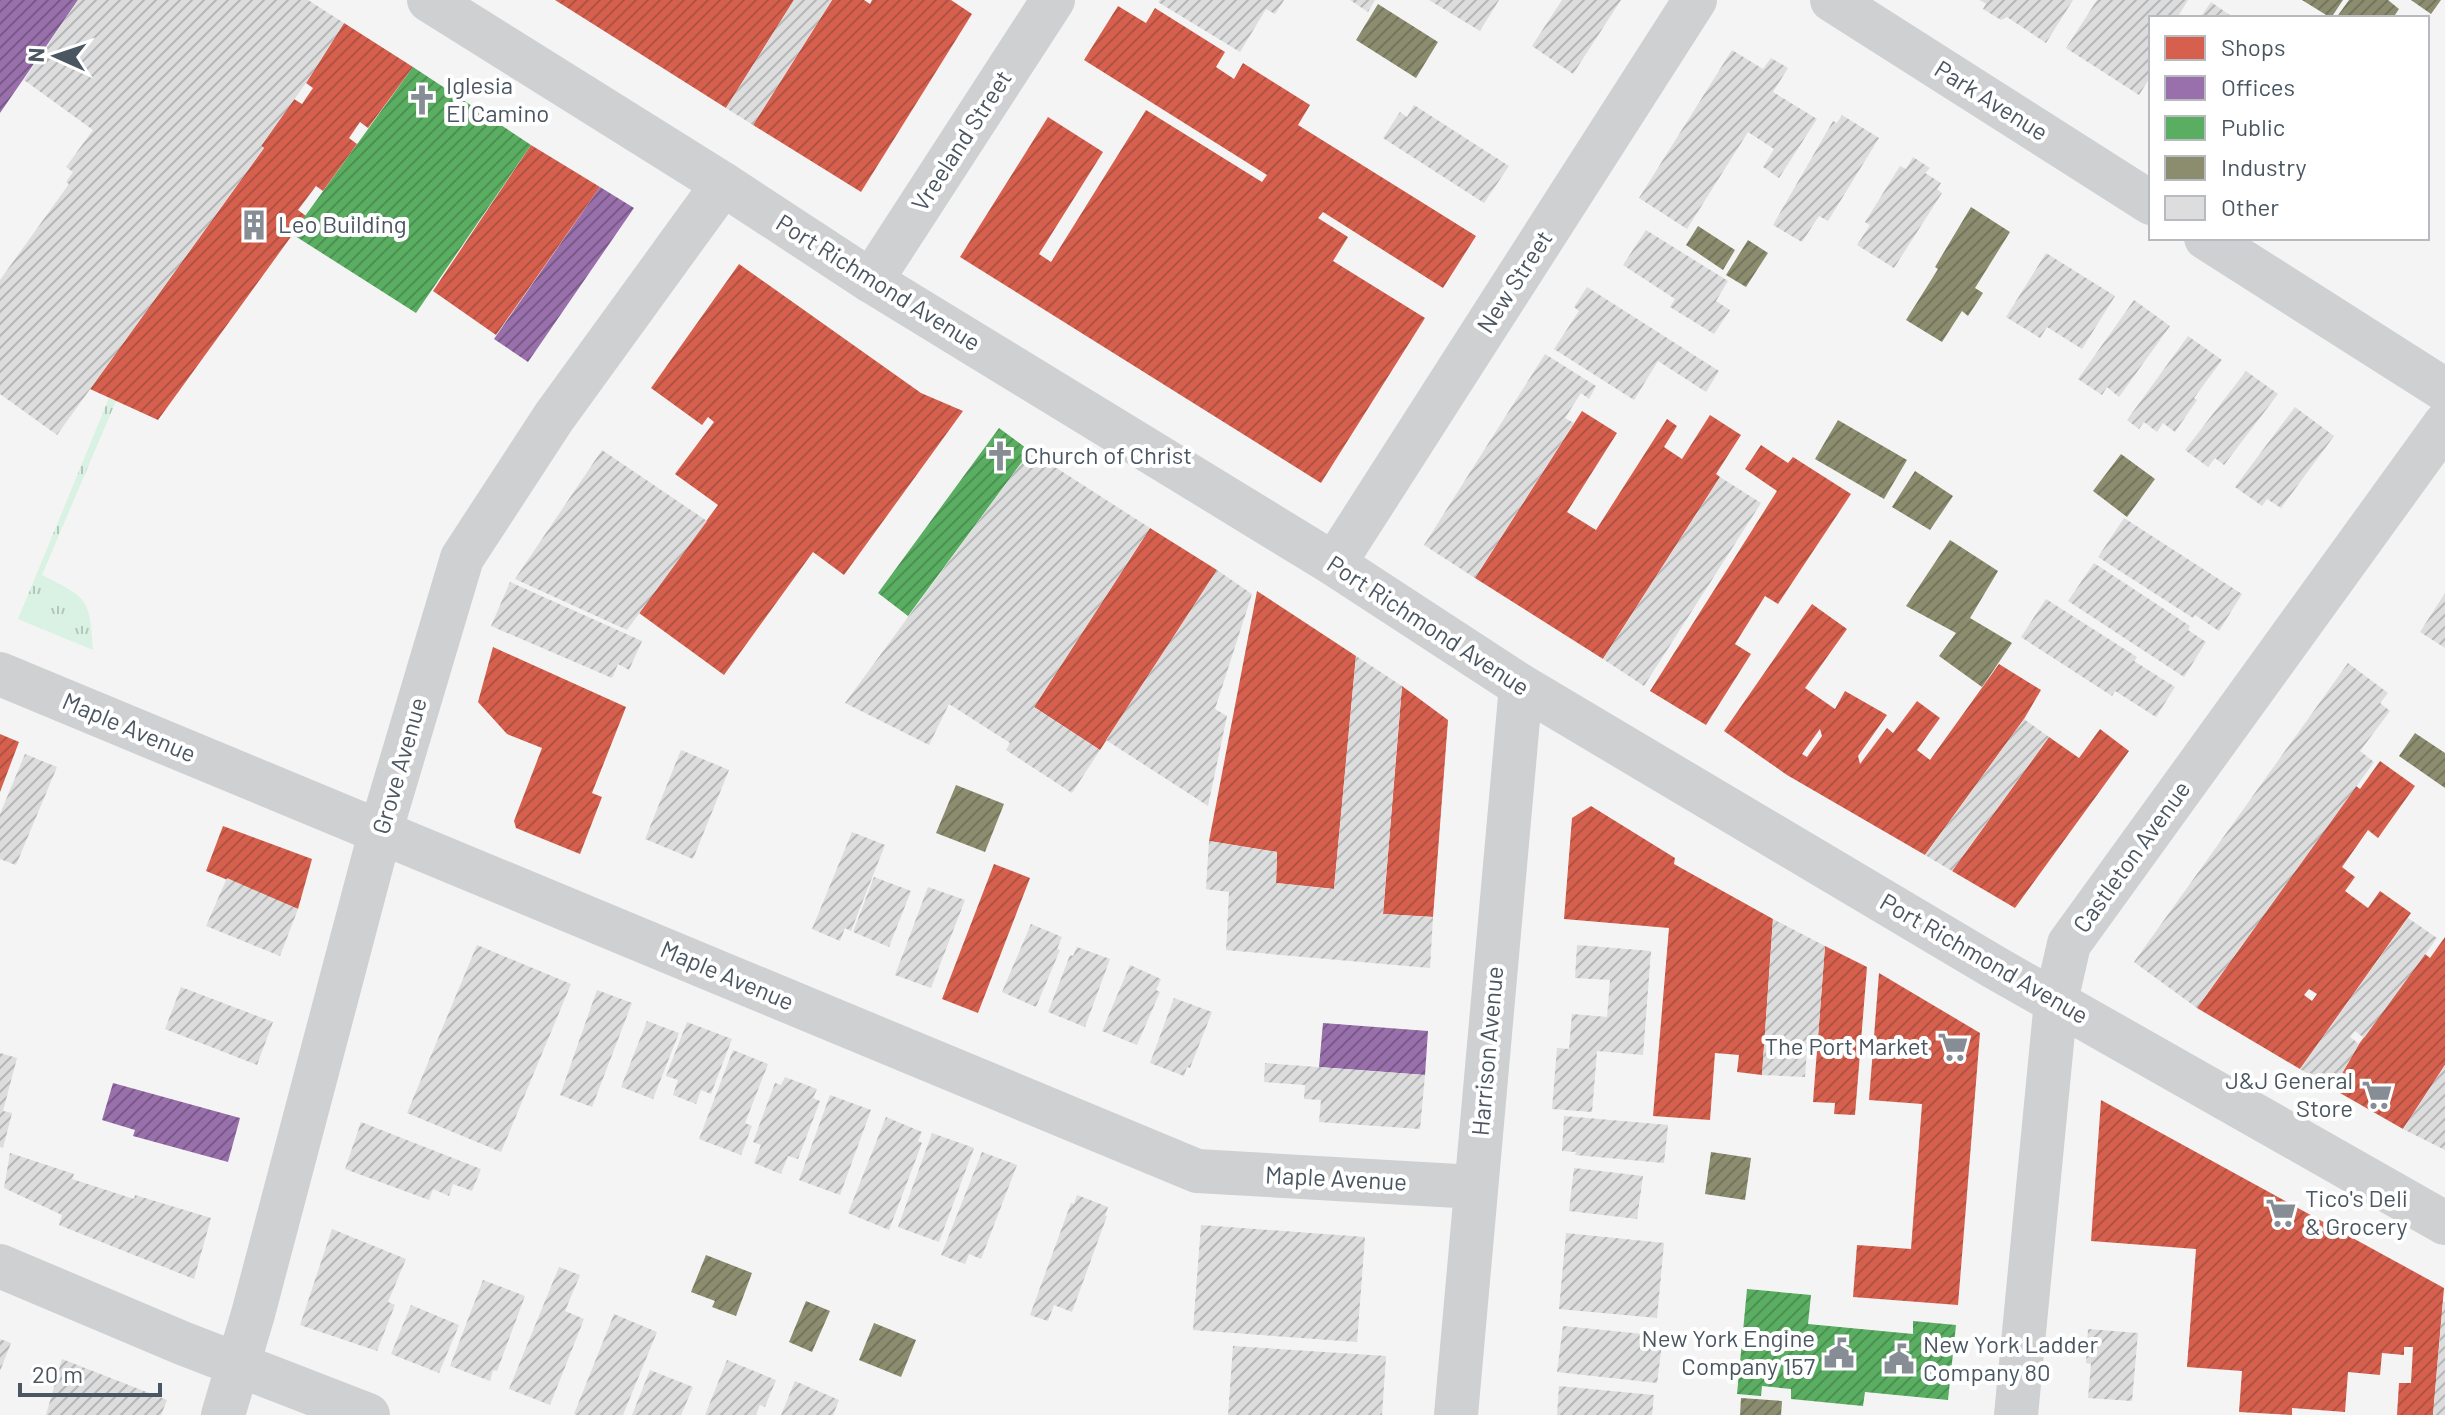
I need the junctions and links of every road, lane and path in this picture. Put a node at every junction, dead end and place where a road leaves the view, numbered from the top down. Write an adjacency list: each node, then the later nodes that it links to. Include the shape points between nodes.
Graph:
1 (429, 0): 5 (street, Port Richmond Avenue)
2 (1053, 0): 8 (street, Vreeland Street)
3 (1695, 0): 11 (street, New Street)
4 (1832, 0): 6 (street, Park Avenue)
5 (723, 184): 8 (street, Port Richmond Avenue); 14 (street, Grove Avenue, via 554,417 462,558)
6 (2149, 202)
7 (2209, 240): 9 (street)
8 (871, 281): 11 (street, Port Richmond Avenue)
9 (2445, 390)
10 (2445, 424): 15 (street, Castleton Avenue, via 2069,944)
11 (1334, 564): 13 (street, Port Richmond Avenue)
12 (0, 674): 14 (street, Maple Avenue)
13 (1521, 686): 15 (street, Port Richmond Avenue); 16 (street, Harrison Avenue)
14 (380, 833): 16 (street, Maple Avenue, via 1197,1171); 19 (street, Grove Avenue)
15 (2056, 1001): 17 (street, Port Richmond Avenue); 23 (street, Castleton Avenue)
16 (1475, 1187): 22 (street, Harrison Avenue)
17 (2445, 1223)
18 (0, 1266): 19 (street)
19 (238, 1363): 20 (street, Grove Avenue); 21 (street)
20 (223, 1415)
21 (368, 1415)
22 (1456, 1415)
23 (2016, 1415)

